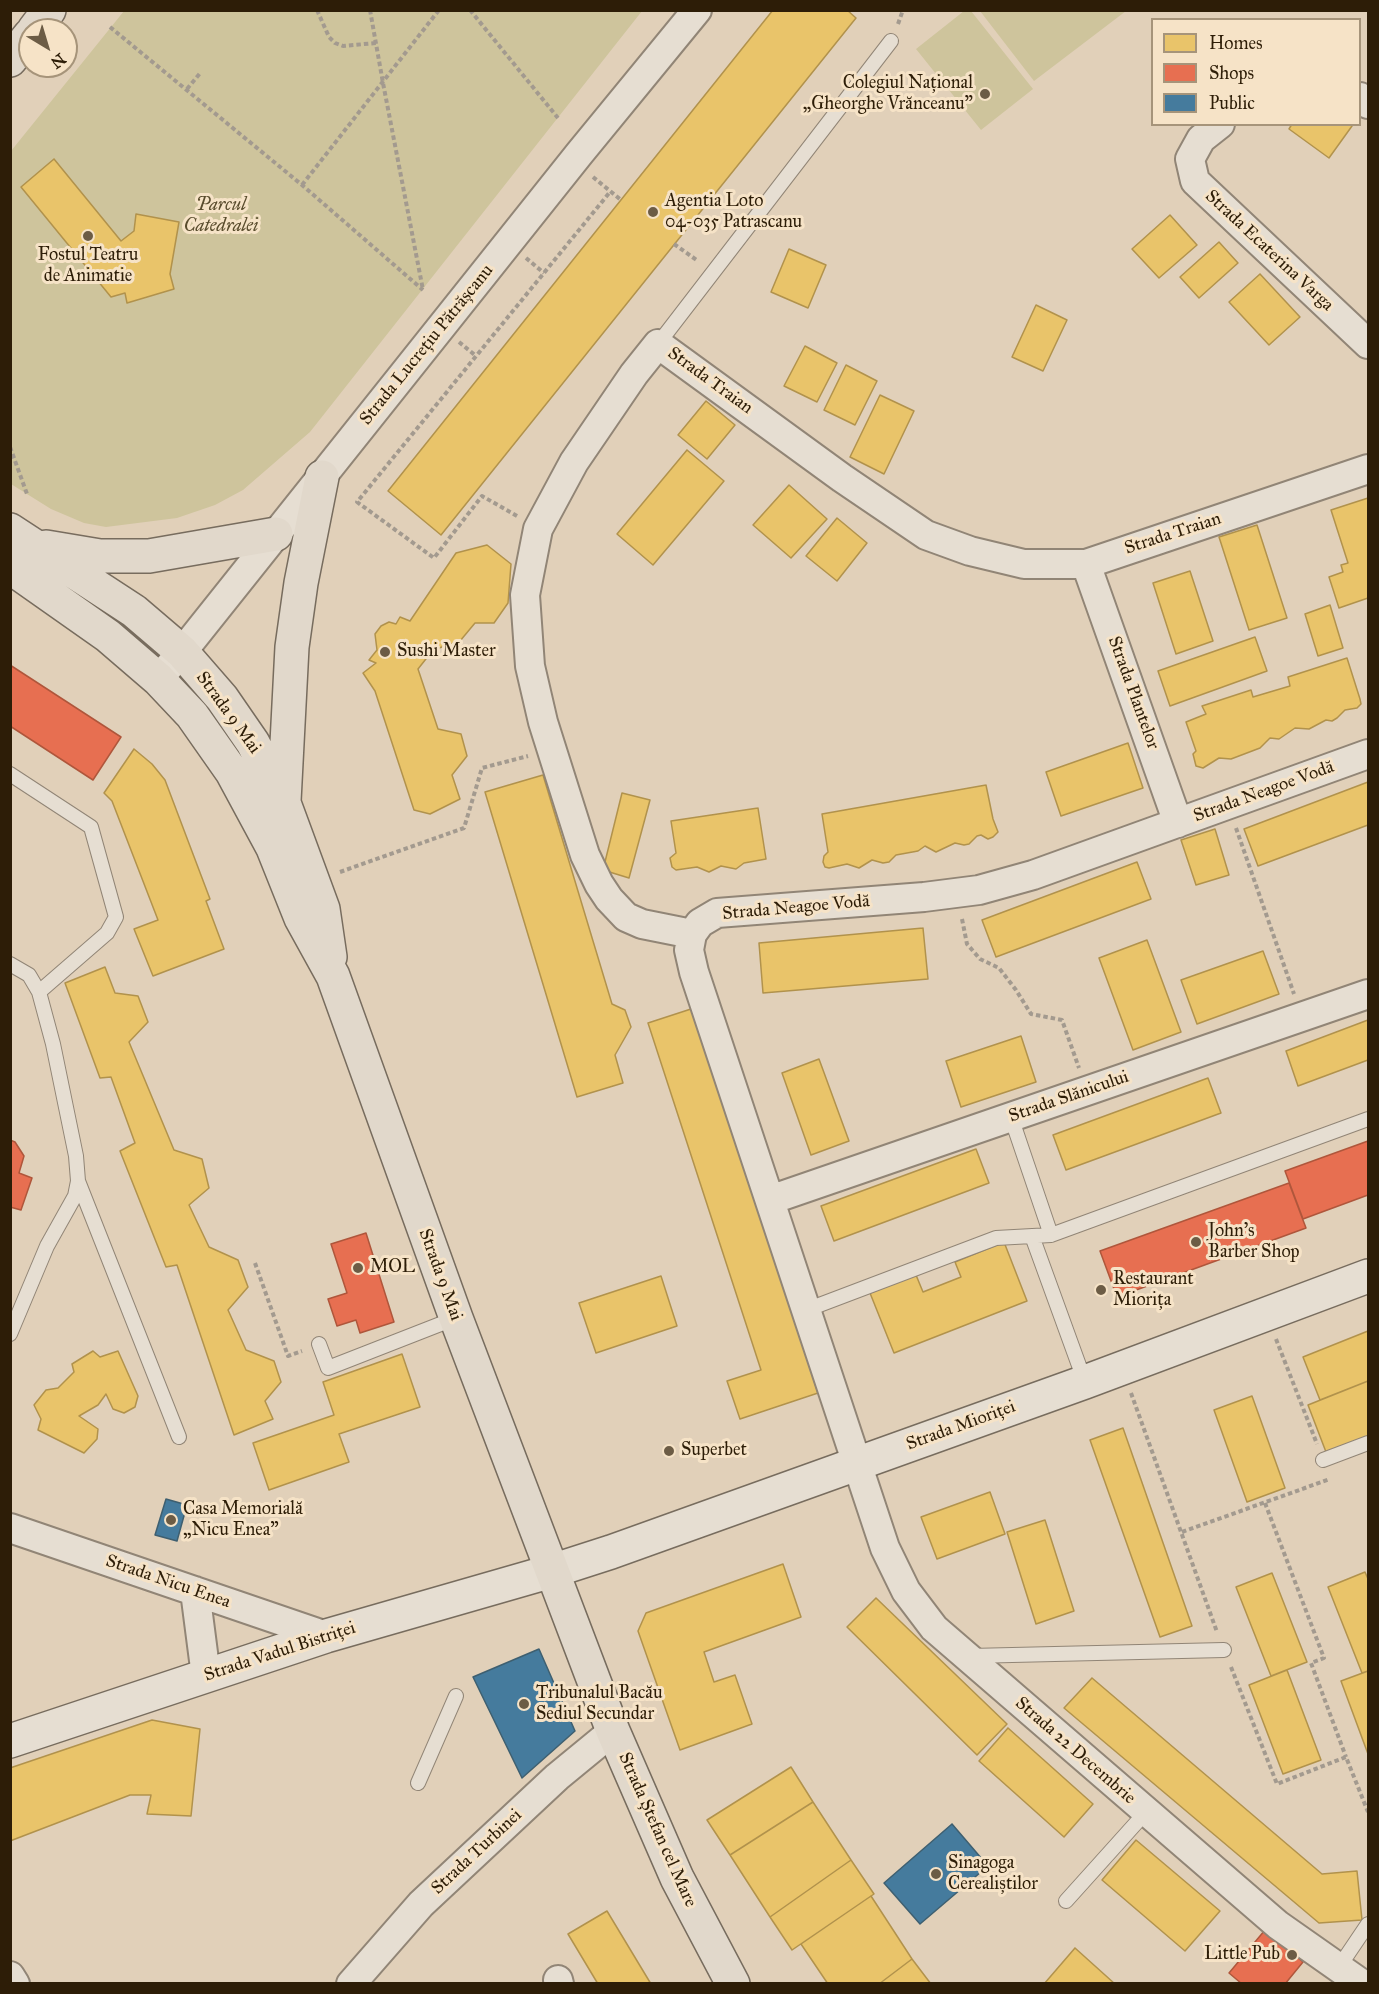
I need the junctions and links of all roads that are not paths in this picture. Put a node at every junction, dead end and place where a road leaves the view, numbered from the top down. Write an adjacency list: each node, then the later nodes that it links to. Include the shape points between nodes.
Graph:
1 (697, 10): 7 (street, Strada Lucrețiu Pătrășcanu)
2 (891, 41): 4 (lane)
3 (1217, 126): 5 (street, Strada Ecaterina Varga, via 1201,139 1190,159 1195,181)
4 (658, 344): 10 (street, Strada Traian, via 926,535 1024,564); 18 (street, Strada Traian, via 574,462 538,529 525,595 530,666 543,722 585,855 599,884 626,917)
5 (1368, 344)
6 (1368, 469): 10 (street, Strada Traian)
7 (322, 477): 8 (street, Strada Lucrețiu Pătrășcanu); 16 (main road, via 292,647)
8 (276, 534): 9 (main road, via 149,556 100,556); 12 (street, Strada Lucrețiu Pătrășcanu)
9 (23, 537): 12 (main road, Strada 9 Mai, via 134,611)
10 (1086, 564): 17 (street, Strada Plantelor)
11 (10, 567): 13 (main road, Strada 9 Mai, via 108,636)
12 (182, 652): 13 (street, Strada Lucrețiu Pătrășcanu); 16 (main road, Strada 9 Mai, via 222,698 253,743)
13 (158, 679): 20 (main road, Strada 9 Mai, via 192,715 232,772 273,848 301,918)
14 (1368, 754): 17 (street, Strada Neagoe Vodă)
15 (10, 774): 21 (lane, via 91,827 116,917 108,933)
16 (284, 803): 20 (main road, Strada 9 Mai, via 323,909)
17 (1179, 823): 18 (street, Strada Neagoe Vodă, via 1033,876 979,890 717,913)
18 (692, 934): 26 (street, via 689,950 694,972)
19 (10, 964): 21 (lane, via 29,975)
20 (333, 976): 31 (main road, Strada 9 Mai)
21 (39, 992): 25 (lane)
22 (1368, 994): 23 (street, Strada Slănicului)
23 (1011, 1117): 26 (street, Strada Slănicului); 27 (lane)
24 (1368, 1119): 27 (lane)
25 (78, 1180): 32 (lane, via 75,1196 47,1246); 35 (lane)
26 (770, 1200): 30 (street)
27 (1051, 1235): 28 (lane)
28 (1032, 1236): 30 (lane, via 996,1238); 34 (lane)
29 (1368, 1276): 34 (main road, Strada Mioriței)
30 (806, 1310): 38 (street)
31 (456, 1318): 33 (lane, via 328,1368); 40 (main road, Strada 9 Mai)
32 (10, 1334)
33 (319, 1344)
34 (1085, 1382): 38 (main road, Strada Mioriței)
35 (179, 1437)
36 (1368, 1443): 37 (lane)
37 (1323, 1460)
38 (858, 1463): 40 (main road, Strada Mioriței); 44 (street, Strada 22 Decembrie, via 885,1548 906,1591 934,1628)
39 (10, 1528): 41 (street, Strada Nicu Enea)
40 (552, 1571): 42 (main road, Strada Vadul Bistriței); 47 (main road, Strada Ștefan cel Mare)
41 (195, 1591): 42 (street, Strada Nicu Enea); 45 (street)
42 (326, 1636): 45 (main road, Strada Vadul Bistriței)
43 (1224, 1650): 44 (lane)
44 (965, 1656): 50 (street, Strada 22 Decembrie)
45 (206, 1676): 48 (main road, Strada Vadul Bistriței)
46 (456, 1696): 49 (lane)
47 (613, 1731): 56 (street, Strada Turbinei, via 557,1777 421,1904); 57 (main road, Strada Ștefan cel Mare, via 677,1878)
48 (11, 1740)
49 (418, 1783)
50 (1146, 1812): 51 (lane); 53 (street, Strada 22 Decembrie, via 1278,1926)
51 (1066, 1901)
52 (1368, 1924): 53 (lane)
53 (1339, 1967): 58 (street, Strada 22 Decembrie)
54 (10, 1976): 55 (street)
55 (15, 1983)
56 (351, 1983)
57 (734, 1983)
58 (1362, 1983)

